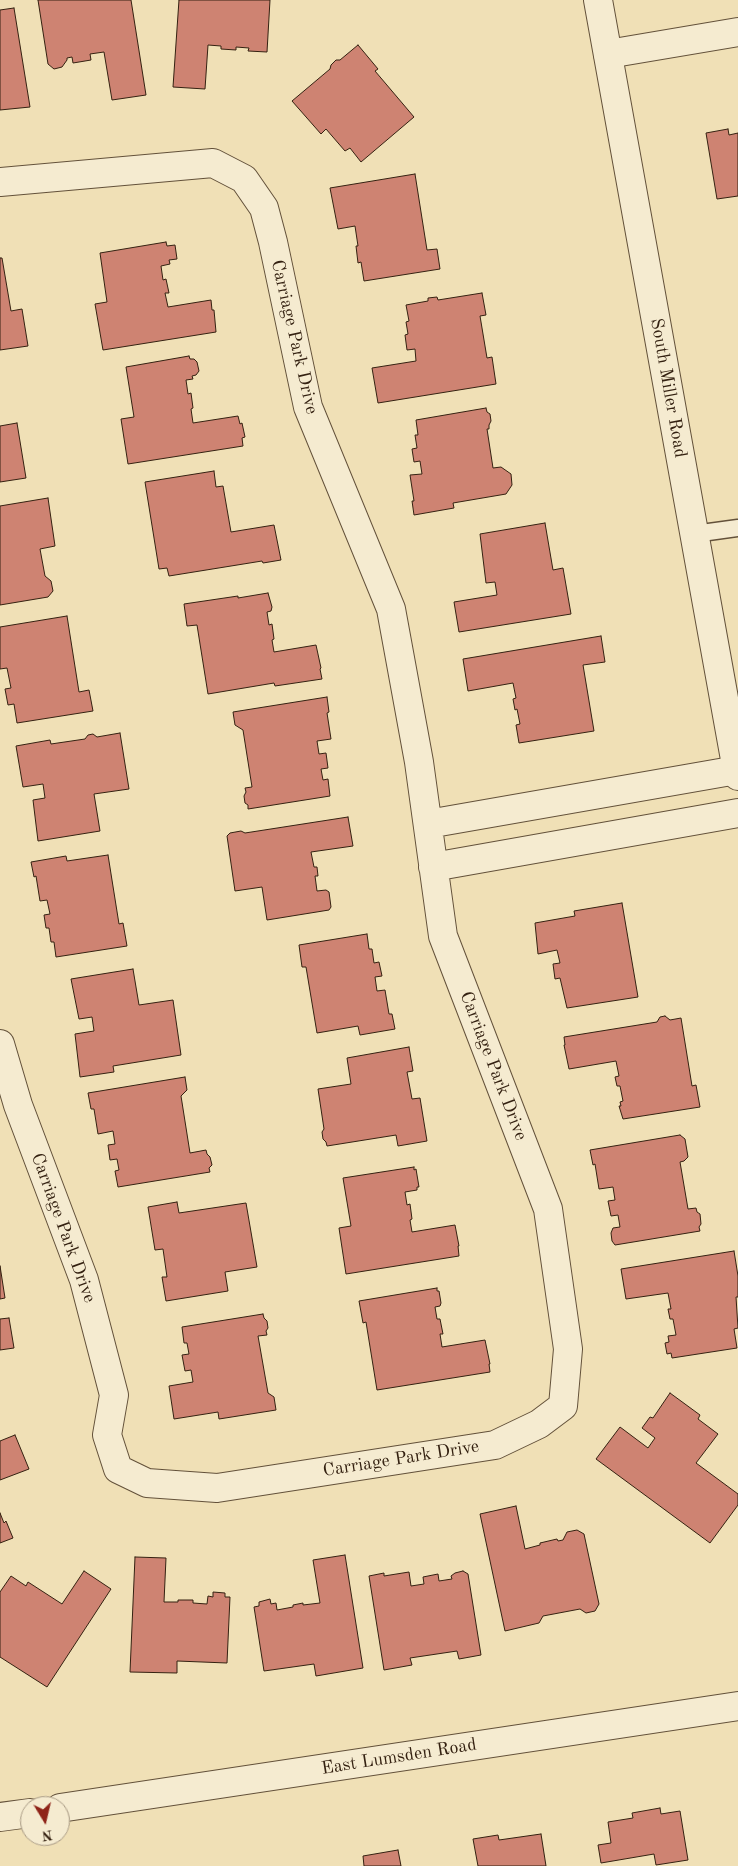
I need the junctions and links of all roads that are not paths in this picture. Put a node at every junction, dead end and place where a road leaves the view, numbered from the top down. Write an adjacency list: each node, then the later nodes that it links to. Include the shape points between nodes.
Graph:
1 (598, 0): 3 (street, South Miller Road)
2 (738, 32): 3 (street)
3 (608, 54): 6 (street, South Miller Road)
4 (0, 182): 9 (street, Carriage Park Drive, via 214,163 244,179 254,193 264,208 273,242 308,407 391,609)
5 (738, 528): 6 (lane)
6 (694, 534): 7 (street, South Miller Road)
7 (738, 773): 9 (street)
8 (738, 813): 10 (street)
9 (428, 824): 10 (street, Carriage Park Drive)
10 (433, 866): 11 (street, Carriage Park Drive, via 443,936 548,1209 568,1349 563,1406 539,1424 495,1445 217,1488 146,1483 118,1469 107,1435 114,1395 84,1280 18,1105)
11 (0, 1044)
12 (738, 1706): 13 (street, East Lumsden Road)
13 (70, 1806)
14 (20, 1814): 15 (street)
15 (0, 1817)

